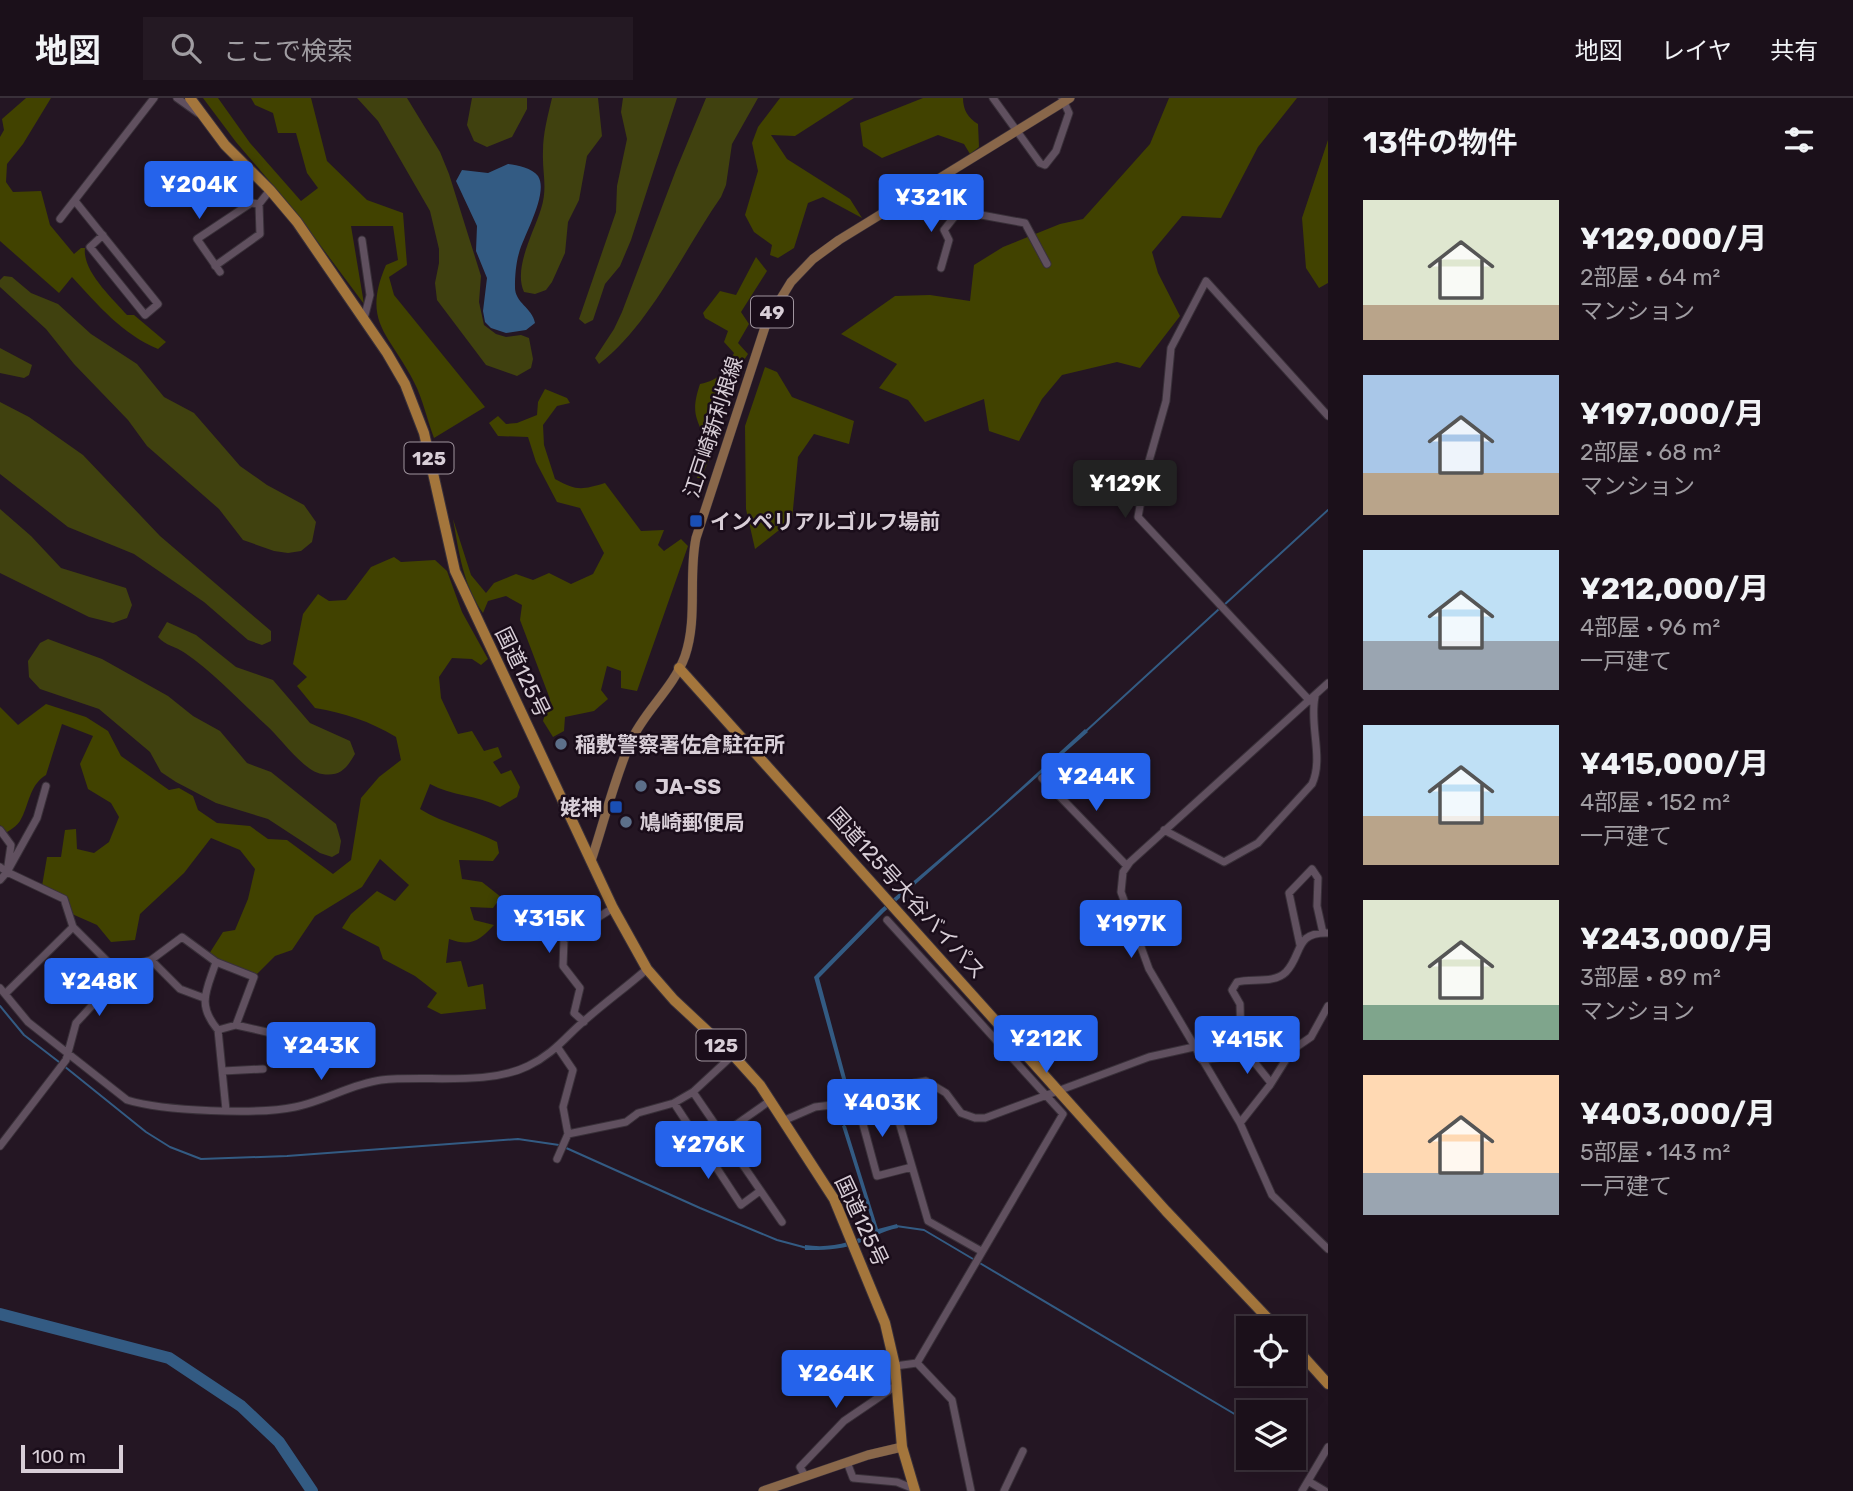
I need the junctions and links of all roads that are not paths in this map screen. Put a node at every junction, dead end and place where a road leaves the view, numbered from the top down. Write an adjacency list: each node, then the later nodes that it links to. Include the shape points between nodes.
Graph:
1 (155, 98): 10 (street)
2 (177, 98): 6 (street)
3 (190, 98): 6 (highway, 国道125号 / 125)
4 (993, 98): 7 (street)
5 (1066, 99): 7 (main road, 江戸崎新利根線 / 49); 7 (street, via 1065,131 1045,165)
6 (202, 115): 9 (highway, 国道125号 / 125)
7 (1015, 131): 8 (main road, 江戸崎新利根線 / 49)
8 (934, 183): 12 (street); 20 (main road, 江戸崎新利根線 / 49, via 813,260 783,293 767,321 696,538 691,627)
9 (270, 190): 11 (street); 18 (highway, 国道125号 / 125)
10 (75, 201): 13 (street); 14 (street)
11 (259, 204): 11 (street, via 260,234 217,269 197,239 251,203)
12 (958, 206): 16 (street, via 965,212 1025,223); 17 (street, via 944,230 949,240)
13 (60, 219)
14 (103, 235): 14 (street, via 158,304 145,315 90,247)
15 (362, 240): 18 (street, via 370,295)
16 (1047, 264)
17 (941, 268)
18 (364, 319): 27 (highway, 国道125号 / 125, via 415,407 455,571)
19 (1328, 416): 22 (street, via 1206,281 1171,348 1166,401 1138,517)
20 (679, 668): 27 (main road, 江戸崎新利根線 / 49, via 630,742); 57 (highway, 国道125号大谷バイパス)
21 (1328, 683): 22 (street)
22 (1312, 699): 26 (street); 26 (street, via 1317,773 1258,843 1224,862)
23 (1042, 778): 28 (street)
24 (46, 786): 29 (street, via 37,818)
25 (0, 830): 29 (street, via 11,845)
26 (1164, 830): 28 (street)
27 (591, 861): 31 (highway, 国道125号 / 125)
28 (1127, 866): 46 (street, via 1121,892 1124,904 1149,969)
29 (4, 869): 30 (street); 33 (street, via 64,899)
30 (0, 880)
31 (613, 908): 39 (highway, 国道125号 / 125); 43 (street, via 564,939 563,966 580,988 574,1013)
32 (887, 920): 59 (street)
33 (73, 928): 38 (street); 40 (street)
34 (1325, 933): 35 (street, via 1311,935); 35 (street, via 1317,906 1318,878 1312,869 1289,893)
35 (1300, 945): 49 (street, via 1286,972 1273,979 1237,982 1232,990 1240,1004 1243,1033)
36 (151, 960): 37 (street, via 182,937); 38 (street); 41 (street, via 180,989)
37 (216, 962): 41 (street); 44 (street, via 254,977)
38 (115, 969): 50 (street, via 110,986 76,1023)
39 (647, 969): 43 (street); 48 (highway, 国道125号 / 125)
40 (2, 991): 50 (street)
41 (204, 998): 45 (street, via 208,1017)
42 (1328, 1006): 55 (street, via 1311,1037 1292,1050)
43 (584, 1023): 47 (street)
44 (236, 1025): 45 (street); 51 (street, via 289,1037 291,1049 300,1050)
45 (218, 1030): 54 (street)
46 (1194, 1047): 52 (street); 57 (street, via 1149,1057)
47 (558, 1048): 63 (street, via 526,1067 495,1076 378,1080 298,1107); 66 (street, via 573,1070 563,1107)
48 (733, 1055): 58 (street); 60 (highway, 国道125号 / 125)
49 (1229, 1056): 52 (street); 55 (street, via 1251,1058)
50 (67, 1058): 63 (street, via 127,1100 146,1106); 68 (street)
51 (308, 1060)
52 (1202, 1060): 65 (street)
53 (263, 1069): 54 (street)
54 (223, 1071): 63 (street)
55 (1271, 1083): 65 (street)
56 (890, 1091): 59 (street, via 926,1082 946,1093 961,1113 975,1118 1004,1113); 61 (street); 72 (street)
57 (1058, 1091): 59 (street); 77 (highway, 国道125号大谷バイパス)
58 (693, 1092): 62 (street); 67 (street)
59 (1046, 1096): 76 (street, via 1063,1114)
60 (771, 1100): 64 (highway, 国道125号 / 125); 67 (street)
61 (857, 1102): 64 (street, via 815,1107); 72 (street, via 877,1176)
62 (674, 1103): 66 (street, via 638,1113 626,1122); 69 (street)
63 (226, 1110)
64 (785, 1120): 80 (highway, 国道125号 / 125, via 827,1186 849,1232 885,1323)
65 (1240, 1123): 75 (street, via 1272,1195)
66 (568, 1134): 71 (street)
67 (721, 1135): 69 (street); 73 (street)
68 (0, 1146)
69 (703, 1147): 70 (street, via 687,1160); 73 (street, via 741,1205)
70 (662, 1151)
71 (557, 1158)
72 (912, 1167): 76 (street, via 928,1221)
73 (760, 1191): 74 (street)
74 (782, 1222)
75 (1327, 1246)
76 (980, 1253): 79 (street)
77 (1266, 1316)
78 (1306, 1359): 81 (highway)
79 (916, 1363): 80 (street); 91 (street, via 952,1400)
80 (895, 1366): 82 (highway, 国道125号 / 125)
81 (1328, 1384)
82 (897, 1385): 83 (highway, 国道125号 / 125); 87 (street, via 844,1422 800,1467)
83 (902, 1447): 86 (main road); 89 (highway, 国道125号 / 125)
84 (1328, 1447): 88 (street)
85 (1023, 1451): 92 (street)
86 (847, 1462): 87 (main road); 89 (street, via 853,1478 880,1479)
87 (805, 1476): 90 (main road)
88 (1308, 1481): 93 (street); 94 (street)
89 (915, 1490)
90 (763, 1491)
91 (971, 1491)
92 (1004, 1491)
93 (1302, 1491)
94 (1325, 1491)

